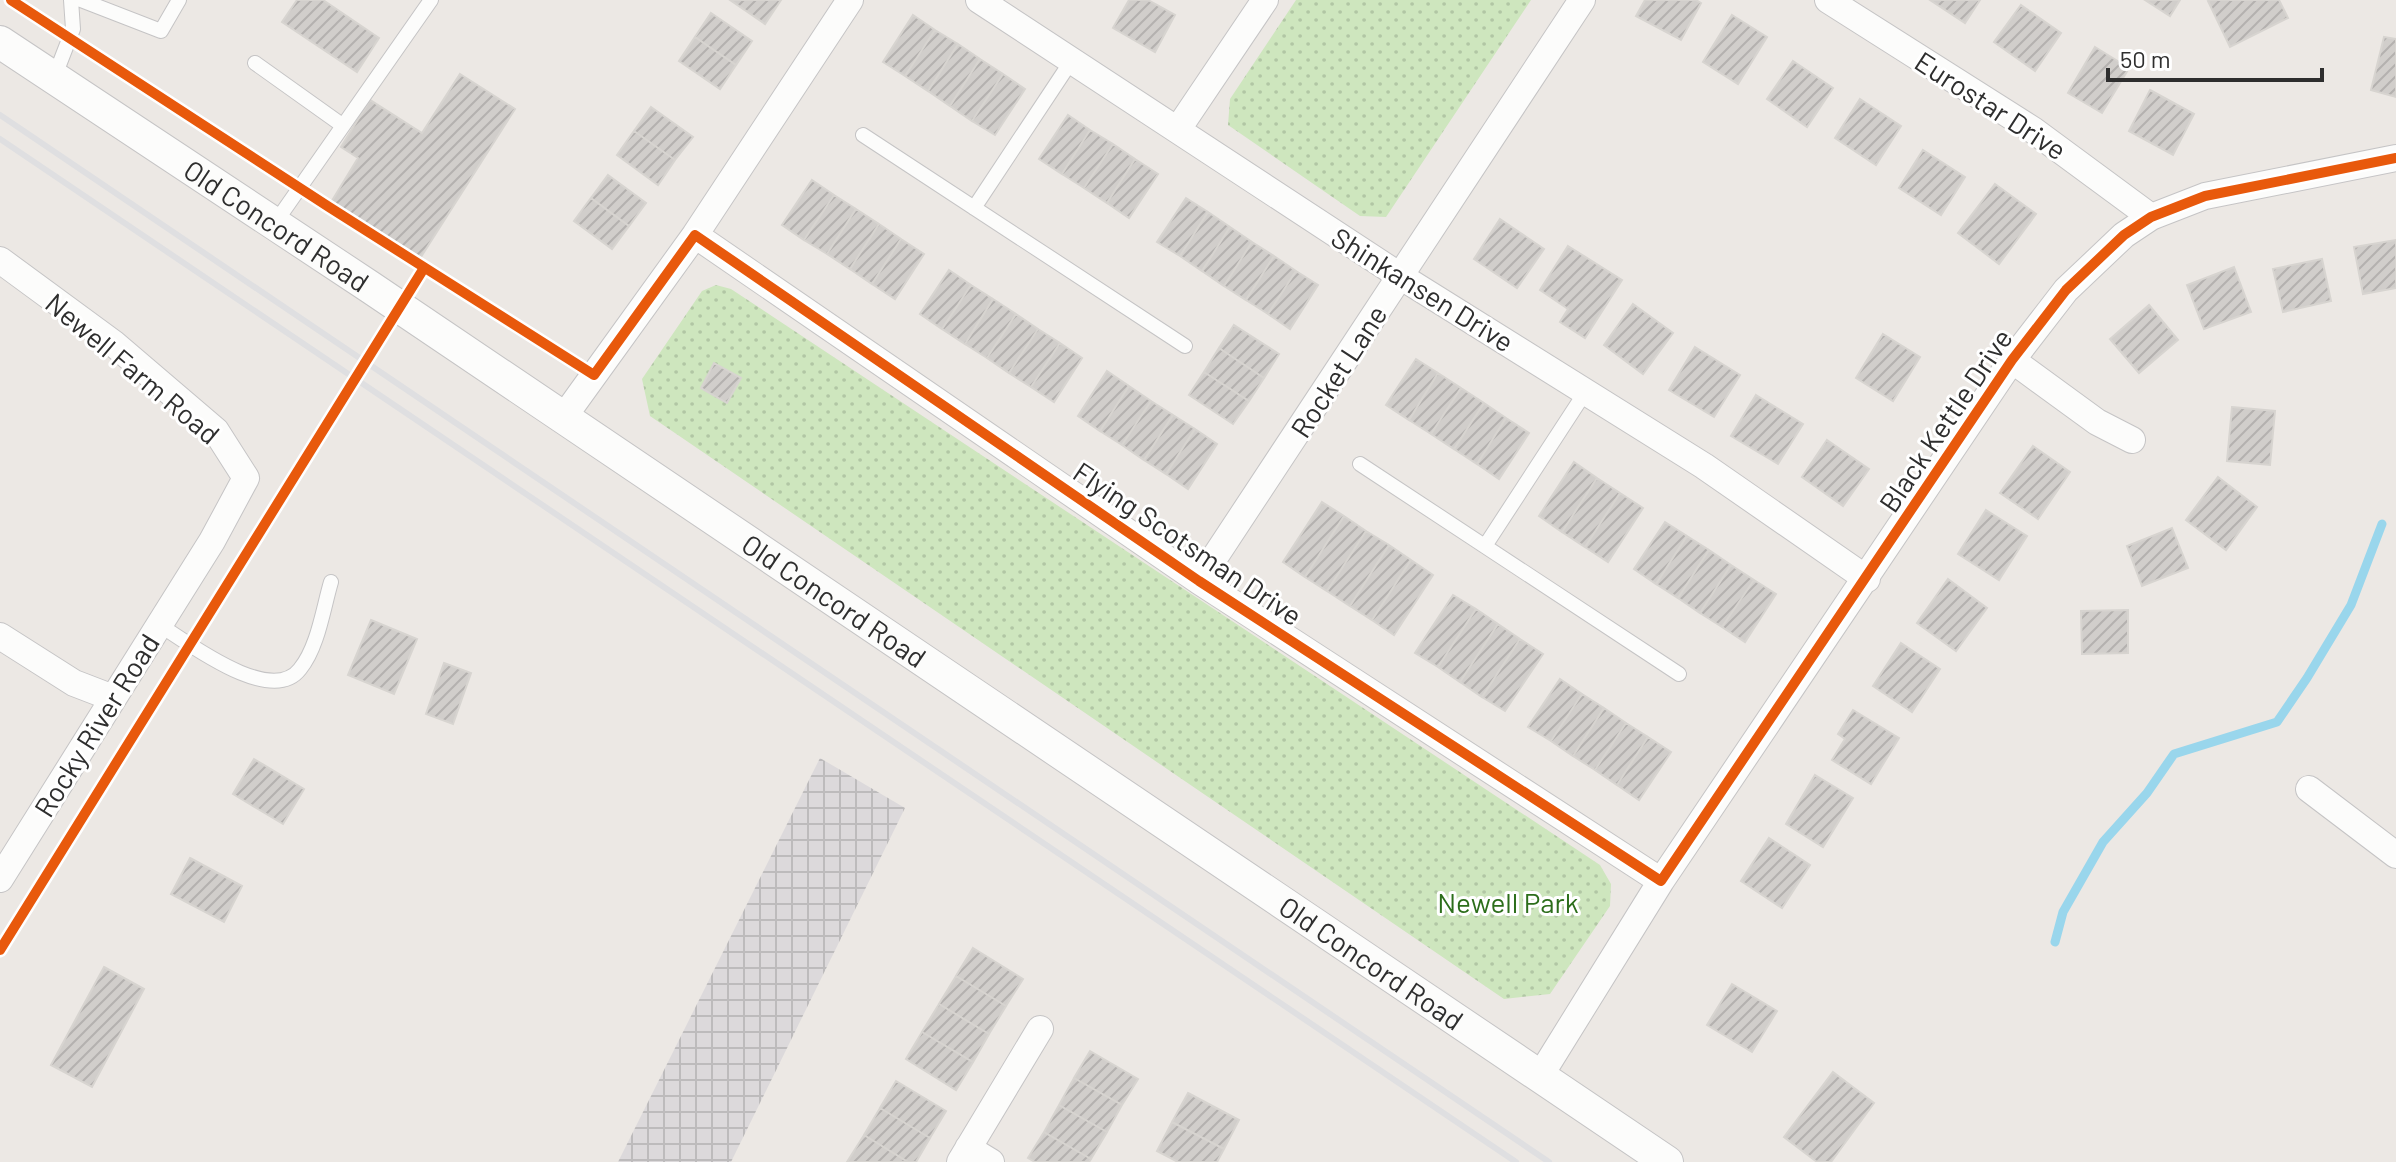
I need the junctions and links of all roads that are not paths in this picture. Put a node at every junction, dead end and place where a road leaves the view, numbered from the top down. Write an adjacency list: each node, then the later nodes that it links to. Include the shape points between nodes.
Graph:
1 (71, 0): 13 (lane, via 73,29)
2 (81, 0): 3 (lane, via 161,31)
3 (179, 0)
4 (431, 0): 14 (lane)
5 (850, 0): 21 (street)
6 (979, 0): 11 (street, Shinkansen Drive)
7 (1265, 0): 15 (street)
8 (1582, 0): 23 (street, Rocket Lane)
9 (1844, 4): 19 (street, Eurostar Drive, via 2033,130)
10 (0, 42): 13 (street, Old Concord Road)
11 (1072, 60): 15 (street, Shinkansen Drive); 18 (lane)
12 (255, 63): 14 (lane)
13 (54, 78): 20 (street, Old Concord Road)
14 (342, 125): 20 (lane)
15 (1178, 129): 23 (street, Shinkansen Drive)
16 (863, 135): 18 (lane)
17 (2396, 158): 19 (street, Black Kettle Drive, via 2205,196)
18 (974, 208): 24 (lane)
19 (2151, 217): 25 (street, Black Kettle Drive, via 2066,290)
20 (275, 223): 27 (street, Old Concord Road)
21 (695, 235): 27 (street); 32 (street, Flying Scotsman Drive)
22 (0, 260): 34 (street, Newell Farm Road, via 113,343 216,431 246,478)
23 (1400, 276): 26 (street, Shinkansen Drive); 32 (street, Rocket Lane)
24 (1185, 346)
25 (2012, 360): 28 (street, via 2097,422); 31 (street, Black Kettle Drive)
26 (1586, 391): 30 (lane); 31 (street, Shinkansen Drive)
27 (563, 418): 43 (street, Old Concord Road)
28 (2132, 440)
29 (1360, 464): 30 (lane)
30 (1485, 546): 36 (lane)
31 (1867, 579): 41 (street, Black Kettle Drive)
32 (1199, 581): 41 (street, Flying Scotsman Drive)
33 (331, 582): 34 (lane, via 300,670 275,682 235,671)
34 (162, 618): 37 (street, Rocky River Road)
35 (0, 636): 37 (street, via 74,683)
36 (1679, 674)
37 (113, 698): 40 (street, Rocky River Road)
38 (2309, 789): 39 (street)
39 (2396, 855)
40 (0, 879)
41 (1661, 881): 43 (street, Black Kettle Drive)
42 (1040, 1029): 44 (street)
43 (1540, 1076): 46 (street, Old Concord Road)
44 (964, 1155): 45 (street)
45 (991, 1162)
46 (1667, 1162)

